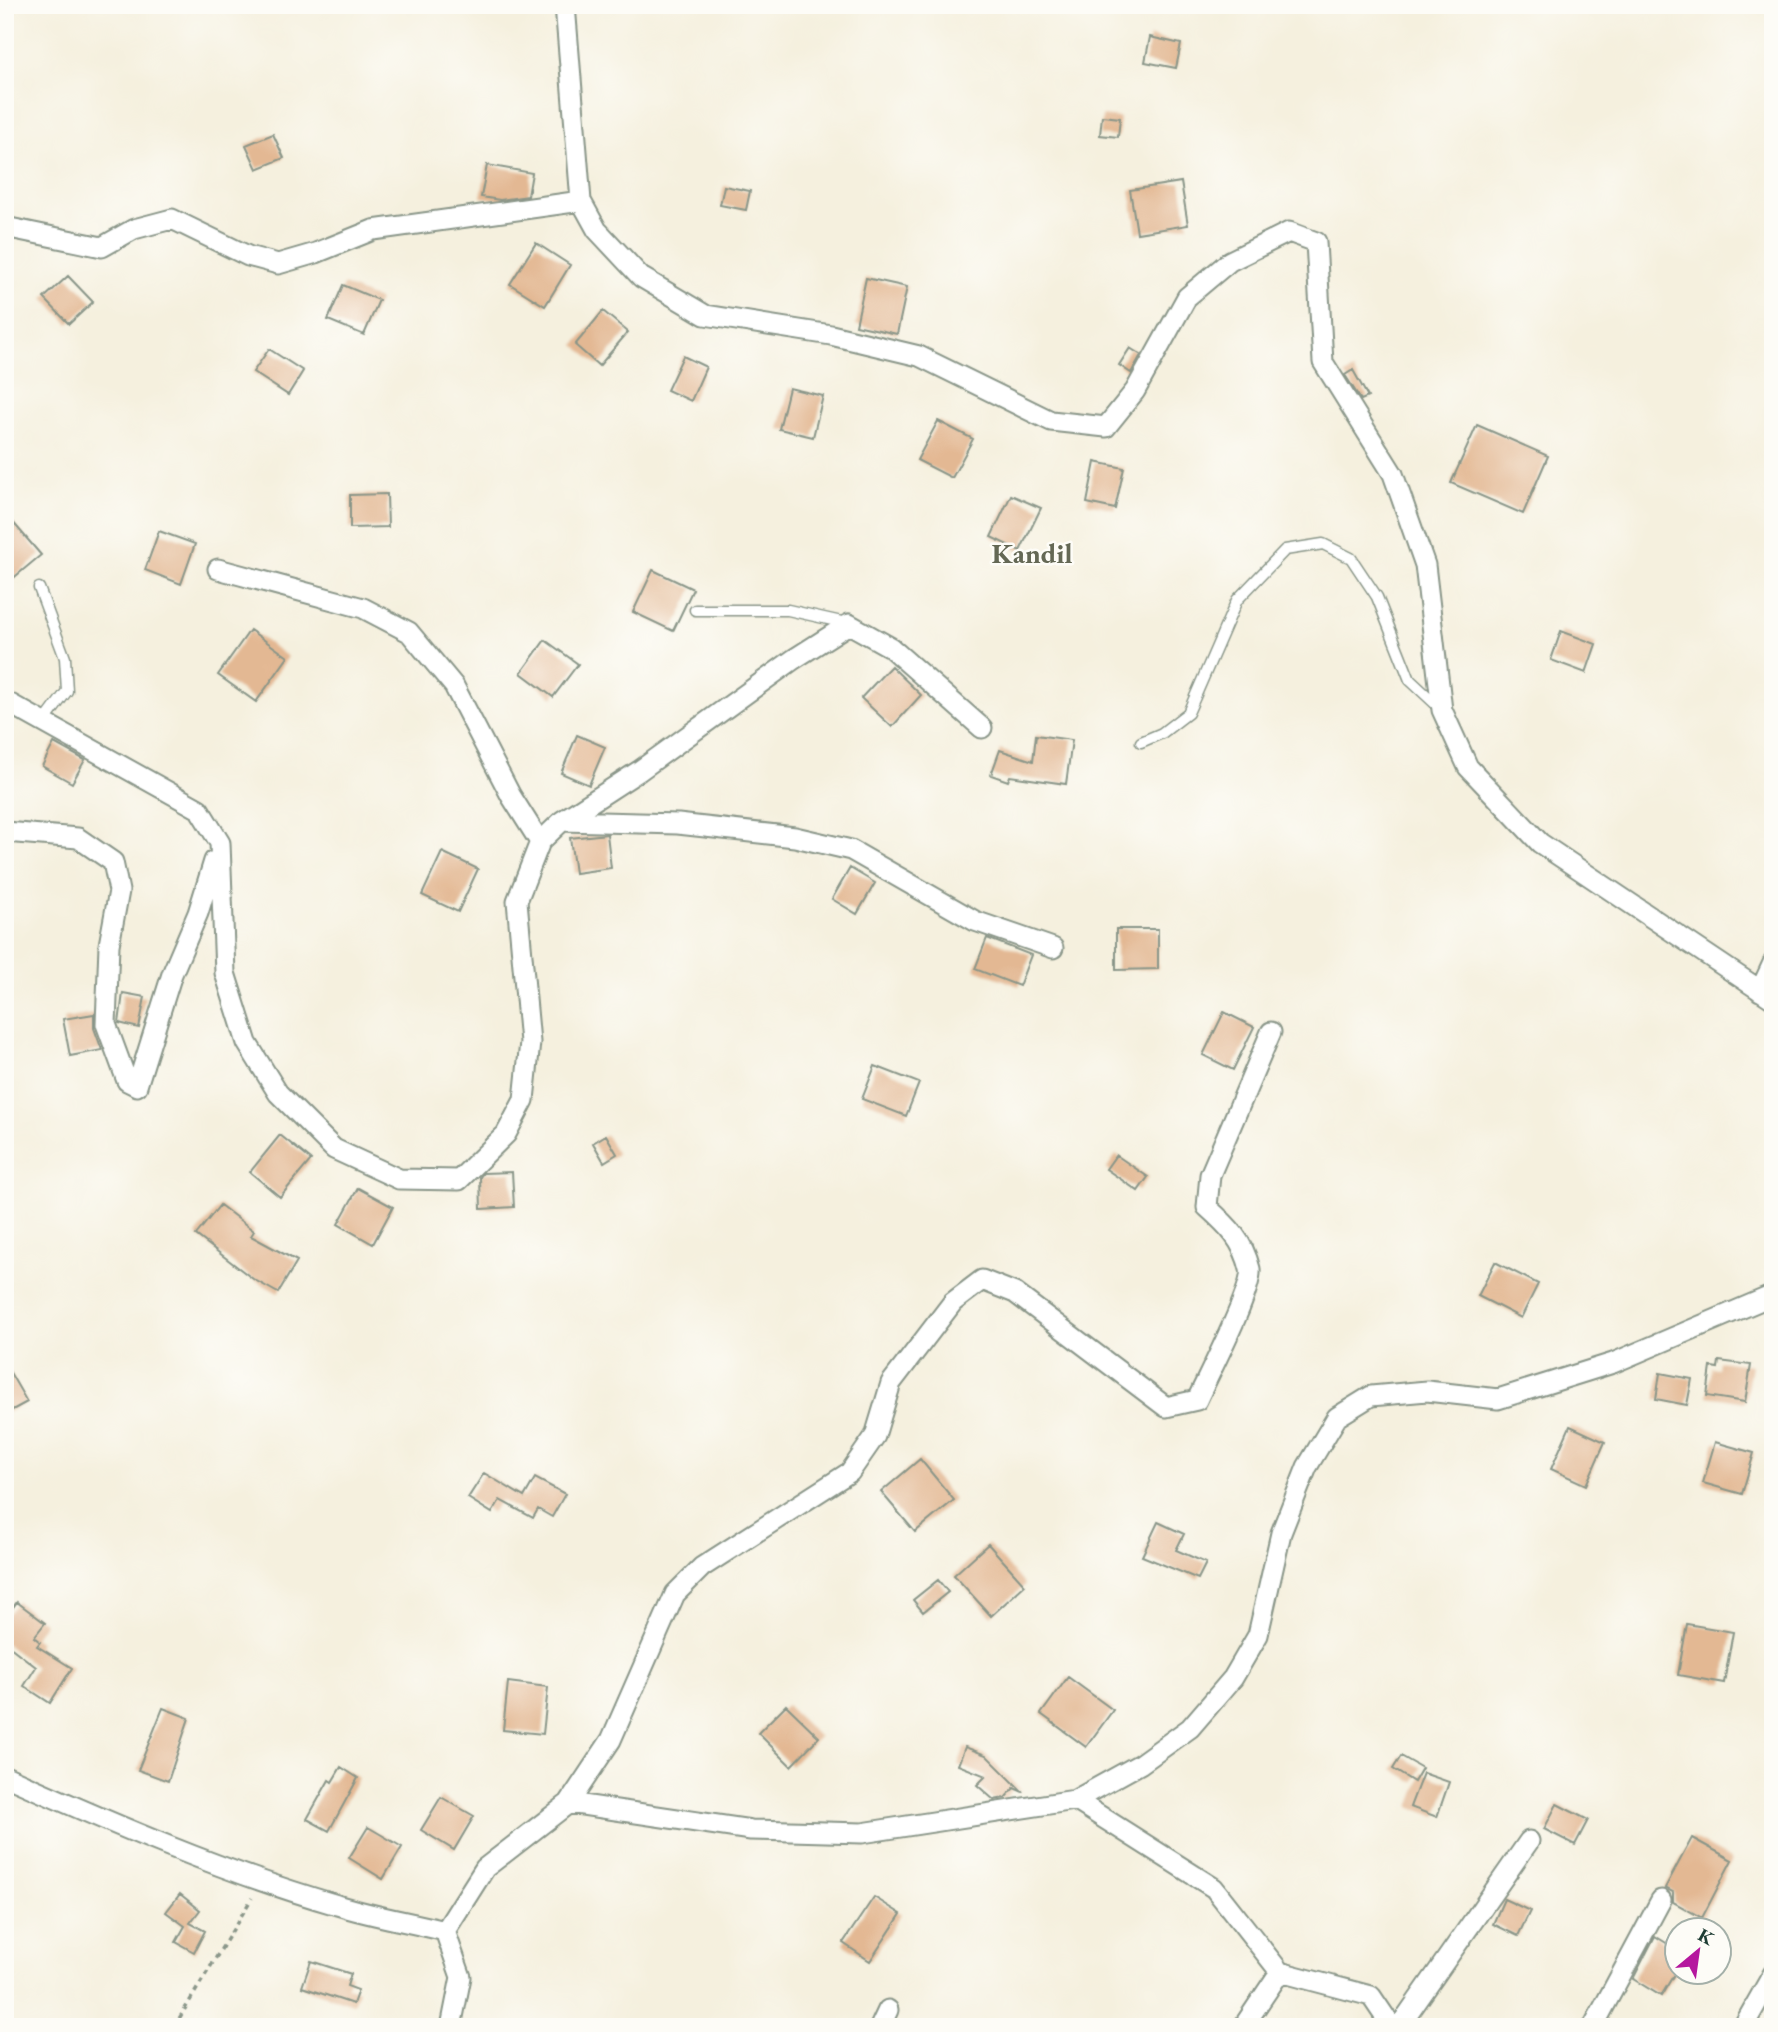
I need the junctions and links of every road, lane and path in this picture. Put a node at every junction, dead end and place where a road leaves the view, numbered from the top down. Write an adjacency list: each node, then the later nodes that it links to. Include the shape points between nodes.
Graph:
1 (565, 5): 2 (street)
2 (581, 201): 3 (street, via 373,230 278,264 248,256 172,219 134,229 102,247); 9 (street, via 597,230 641,277 705,315 831,335 919,356 1051,421 1106,427 1135,391 1187,297 1230,261 1289,232 1316,242 1323,362 1393,474 1425,565)
3 (5, 227)
4 (218, 569): 15 (street, via 363,608 409,632 454,685 510,796)
5 (39, 587): 10 (lane, via 65,658 67,691)
6 (695, 610): 7 (lane, via 788,610)
7 (849, 624): 11 (street, via 890,647); 13 (street)
8 (5, 701): 10 (street)
9 (1442, 710): 12 (lane, via 1410,680 1377,597 1351,558 1323,544 1285,550 1237,600 1188,713 1162,733); 19 (street, via 1468,767 1540,843)
10 (44, 722): 16 (street, via 199,809)
11 (982, 728)
12 (1140, 742)
13 (562, 821): 15 (street); 17 (street, via 678,824 795,836 851,850 975,921)
14 (5, 832): 16 (street, via 78,838 113,862 119,891 109,945 106,1024 127,1081 137,1086)
15 (540, 842): 16 (street, via 517,901 530,1042 524,1100 506,1134 459,1180 399,1180 334,1149 278,1093 247,1043 225,973)
16 (220, 843)
17 (1053, 948)
18 (1773, 963): 19 (street)
19 (1766, 995)
20 (1271, 1032): 24 (street, via 1210,1175 1207,1207 1238,1235 1251,1272 1197,1400 1166,1407 1014,1293 982,1280 953,1302 891,1383 875,1436 850,1472 702,1567 675,1594 611,1740)
21 (1773, 1295): 23 (street, via 1613,1363 1498,1398 1427,1391 1371,1396 1337,1416 1307,1467 1281,1533 1258,1635 1233,1678 1190,1728 1140,1764)
22 (5, 1776): 26 (street)
23 (1075, 1800): 24 (street, via 862,1833 751,1830); 29 (street, via 1214,1888)
24 (569, 1803): 28 (street, via 485,1868)
25 (1529, 1841): 35 (street)
26 (261, 1881): 28 (street, via 338,1906); 31 (path)
27 (1661, 1900): 36 (street)
28 (445, 1931): 32 (street, via 461,1977)
29 (1280, 1972): 33 (street); 34 (street, via 1370,1996)
30 (1773, 1974): 37 (street)
31 (174, 2027)
32 (451, 2027)
33 (1243, 2027)
34 (1392, 2027)
35 (1399, 2027)
36 (1593, 2027)
37 (1743, 2027)

